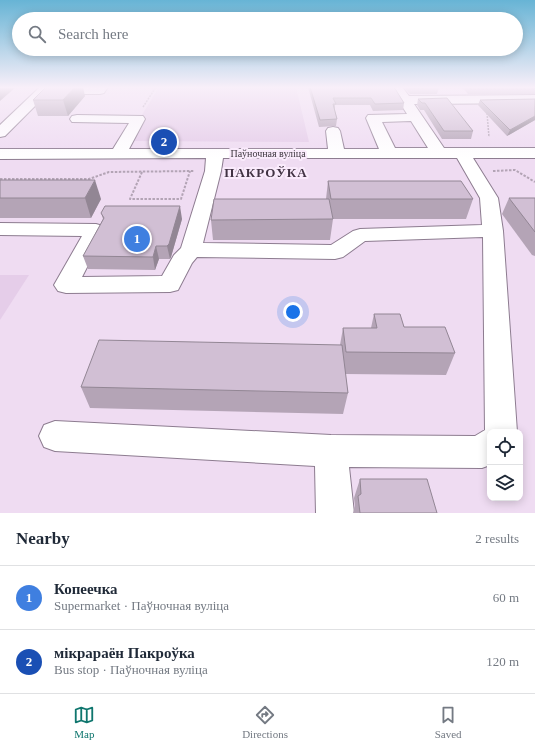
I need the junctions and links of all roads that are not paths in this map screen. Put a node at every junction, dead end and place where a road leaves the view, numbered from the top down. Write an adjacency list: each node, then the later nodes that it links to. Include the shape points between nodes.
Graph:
1 (23, 111): 6 (street)
2 (83, 111): 7 (street, via 77,119 138,119)
3 (401, 111): 9 (street, via 406,118 373,118)
4 (415, 111): 12 (street)
5 (333, 131): 8 (street)
6 (0, 133)
7 (120, 153): 11 (street, Паўночная вуліца); 13 (street, Паўночная вуліца)
8 (337, 153): 9 (street, Паўночная вуліца); 13 (street, Паўночная вуліца)
9 (389, 153): 12 (street, Паўночная вуліца)
10 (535, 153): 12 (street, Паўночная вуліца)
11 (0, 154)
12 (458, 159): 15 (street, via 489,198)
13 (214, 162): 16 (street)
14 (0, 229): 16 (street, via 96,230 66,285 170,284 182,260)
15 (493, 231): 16 (street, via 360,235 335,252); 17 (street)
16 (191, 250)
17 (500, 429)
18 (55, 436): 20 (street)
19 (487, 447): 20 (street, via 482,452)
20 (331, 451): 21 (street)
21 (335, 513)

